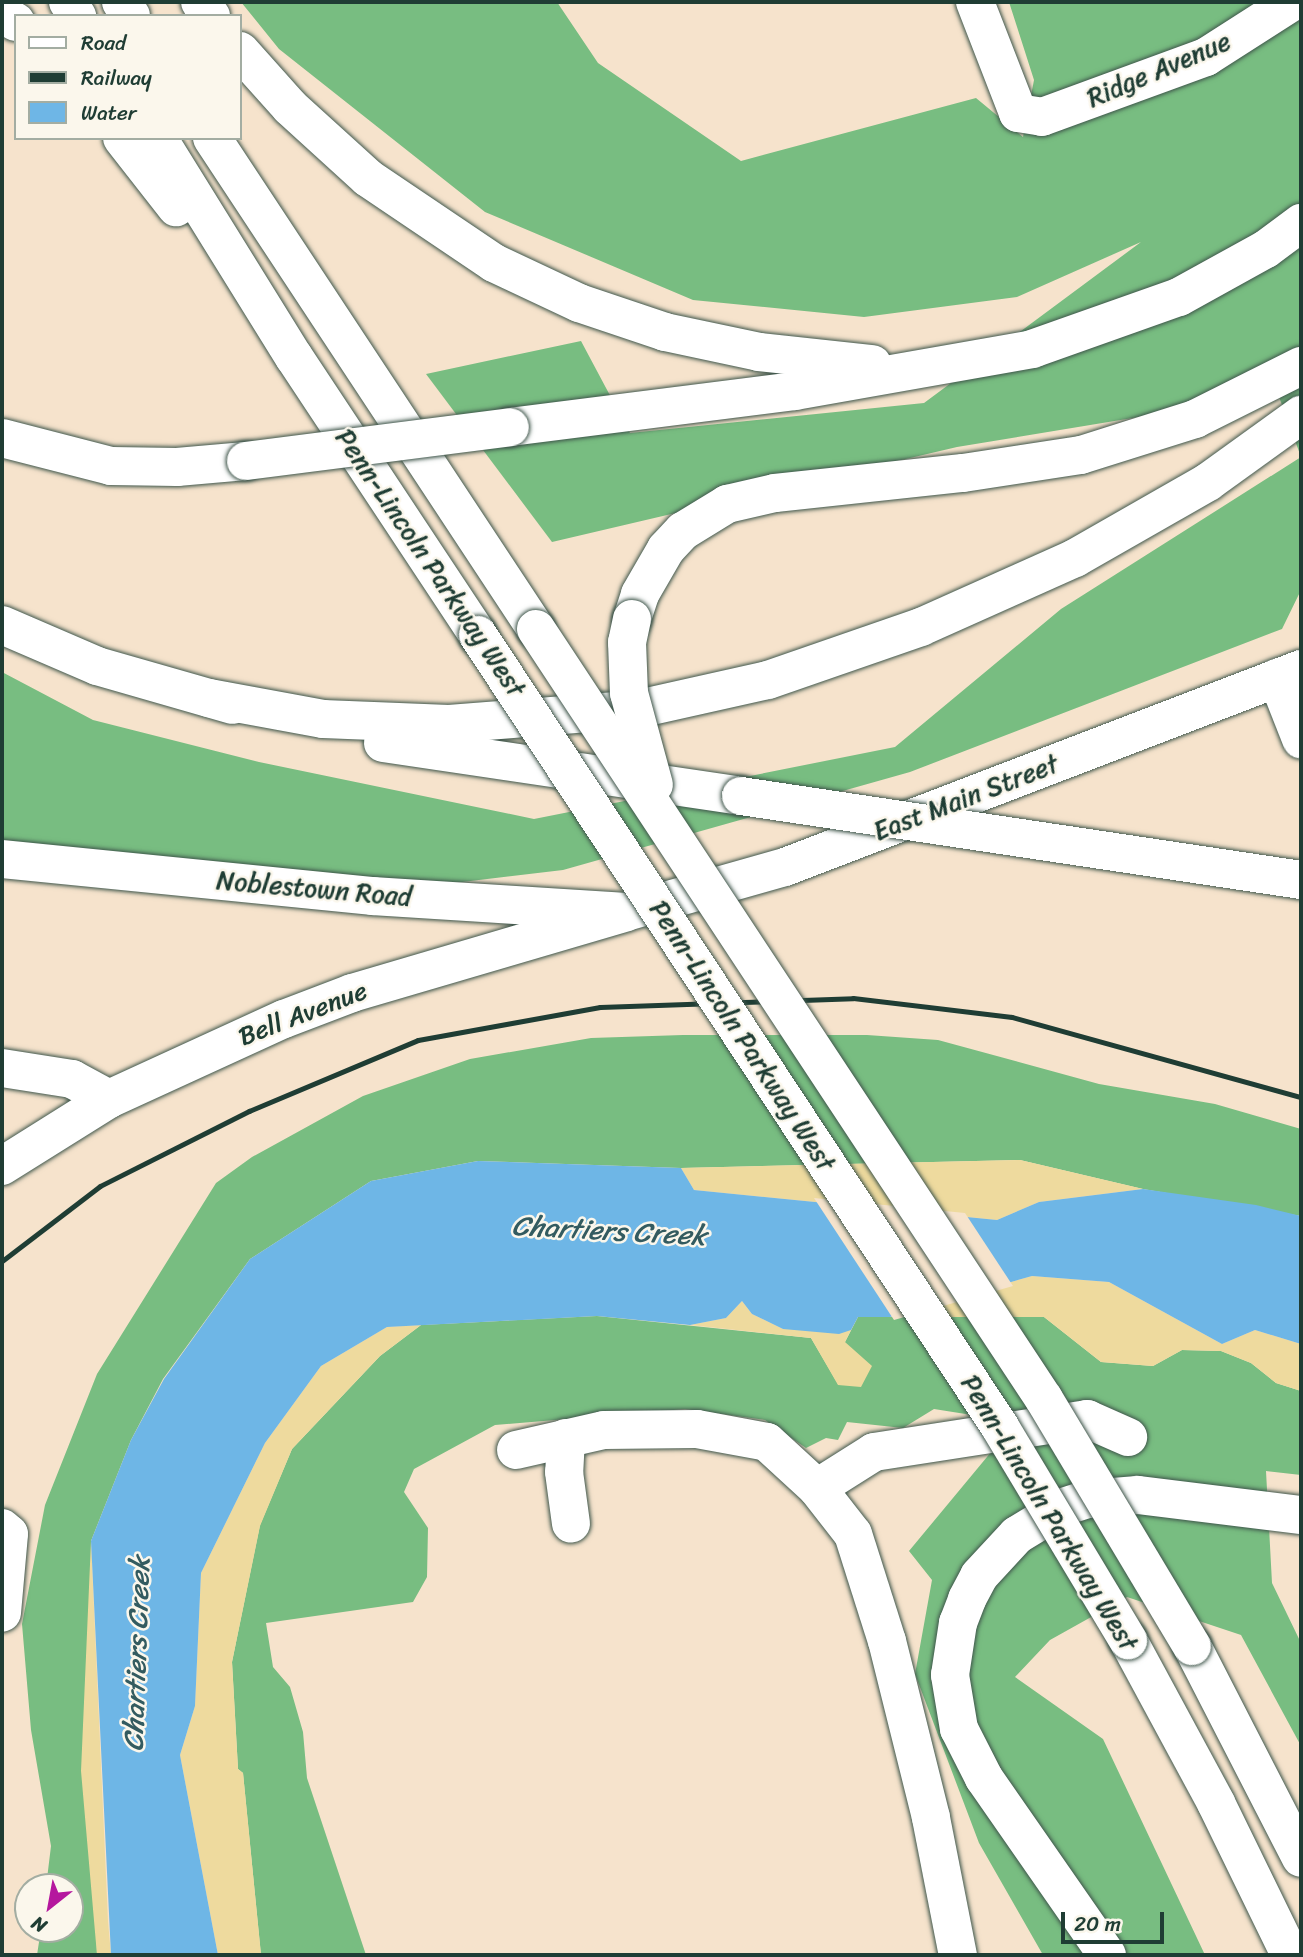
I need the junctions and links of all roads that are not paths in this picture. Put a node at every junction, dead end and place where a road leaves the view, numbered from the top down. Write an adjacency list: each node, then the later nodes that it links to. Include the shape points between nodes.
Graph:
1 (975, 2): 2 (main road, Ridge Avenue, via 1018,114 1042,117 1206,57)
2 (1292, 2)
3 (242, 53): 10 (main road, via 290,107 368,178 452,238 548,289 622,319 710,343)
4 (124, 140): 8 (main road)
5 (159, 140): 8 (main road, Penn-Lincoln Parkway West)
6 (213, 140): 17 (main road, Penn-Lincoln Parkway West, bridge)
7 (1301, 223): 10 (main road, via 1225,273 1130,317 1032,349)
8 (294, 357): 35 (main road, Penn-Lincoln Parkway West, bridge, via 1000,1427 1128,1640 1216,1803)
9 (1301, 366): 17 (main road, bridge, via 1195,419 1081,455 775,493 727,504 694,524 666,549 640,594 627,642 629,693)
10 (919, 368): 12 (main road, bridge, via 795,391 177,467 111,466)
11 (1301, 415): 15 (main road, via 1208,482 1075,558 921,627 756,683 638,709 449,724 323,719)
12 (2, 438)
13 (2, 625): 15 (main road, via 97,666)
14 (1289, 674): 16 (main road); 20 (main road, East Main Street, via 785,867)
15 (209, 698): 19 (main road, bridge, via 388,744)
16 (1301, 739)
17 (665, 824): 32 (main road, Penn-Lincoln Parkway West, bridge, via 1044,1399 1192,1646)
18 (2, 859): 20 (main road, Noblestown Road, via 372,896)
19 (1301, 880)
20 (626, 912): 22 (main road, Bell Avenue, via 352,993 211,1050)
21 (2, 1068): 22 (main road, via 72,1079)
22 (109, 1099): 23 (main road, Bell Avenue)
23 (2, 1167)
24 (1128, 1437): 27 (main road, via 1087,1419 874,1452)
25 (566, 1438): 26 (main road); 27 (main road, via 604,1430 697,1429 767,1442); 29 (main road, via 564,1472)
26 (516, 1450)
27 (817, 1488): 33 (main road, via 853,1534 887,1641 931,1818)
28 (1301, 1515): 34 (main road, bridge, via 1112,1495 1063,1507 1017,1535 996,1555 979,1576 958,1623 951,1662 953,1701 970,1754)
29 (571, 1524)
30 (2, 1528): 31 (main road, via 9,1534)
31 (2, 1614)
32 (1301, 1858)
33 (958, 1955)
34 (1108, 1955)
35 (1290, 1955)

